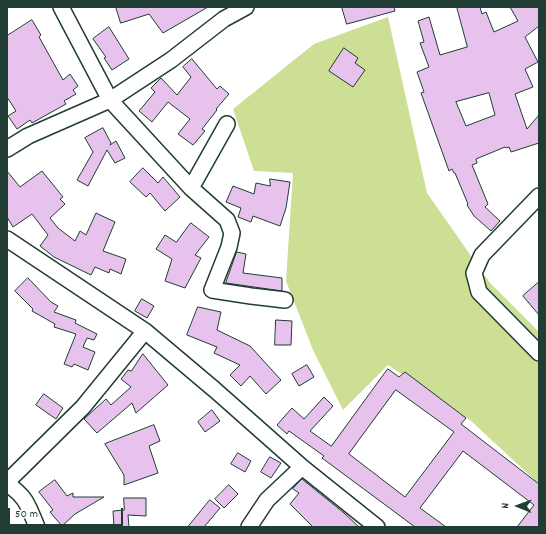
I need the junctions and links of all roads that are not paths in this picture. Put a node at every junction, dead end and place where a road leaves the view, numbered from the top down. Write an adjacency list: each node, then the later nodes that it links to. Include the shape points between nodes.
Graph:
1 (61, 7): 3 (street)
2 (246, 7): 3 (street, via 224,19 170,60)
3 (110, 100): 5 (street, via 28,136); 6 (street)
4 (227, 124): 6 (street)
5 (7, 149)
6 (191, 188): 9 (street, via 227,220 232,233 212,290)
7 (539, 196): 11 (street, via 482,255 474,273 479,292)
8 (7, 239): 10 (street)
9 (285, 300)
10 (145, 331): 12 (street); 13 (street, via 83,407)
11 (539, 353)
12 (302, 467): 15 (street, via 267,500); 16 (street)
13 (7, 483): 14 (street, via 26,501)
14 (37, 527)
15 (249, 527)
16 (377, 527)

